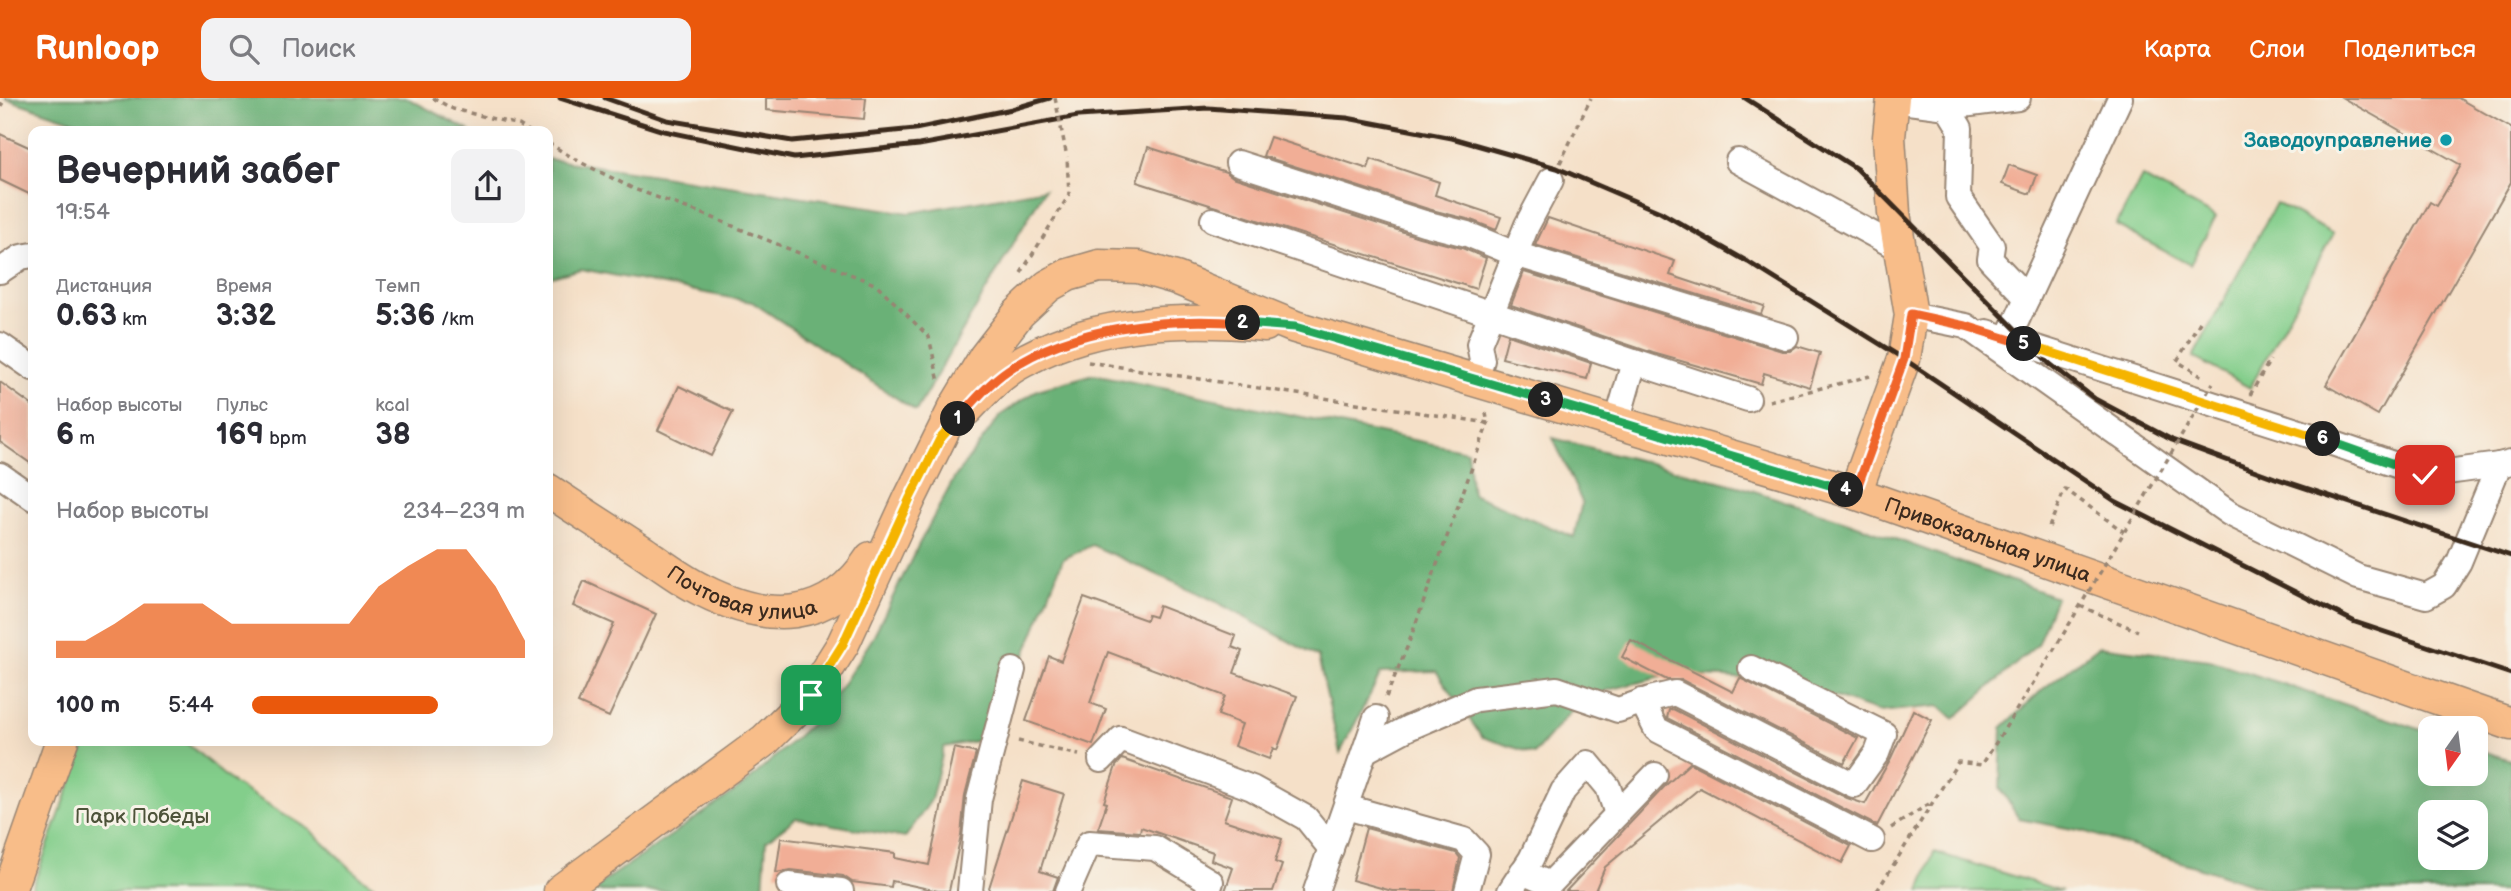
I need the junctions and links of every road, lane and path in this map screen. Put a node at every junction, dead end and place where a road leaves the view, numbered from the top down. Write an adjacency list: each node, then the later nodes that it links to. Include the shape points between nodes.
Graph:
1 (6, 98): 8 (path)
2 (433, 98): 10 (path, via 453,109)
3 (1055, 98): 12 (path, bridge)
4 (1591, 98): 15 (path)
5 (2018, 98): 9 (street)
6 (2120, 98): 21 (street)
7 (1893, 99): 9 (street); 17 (main road, via 1889,137)
8 (0, 107)
9 (1947, 107): 21 (street, via 1960,128 1958,197 1992,246 1990,259)
10 (521, 126)
11 (553, 146): 34 (path, via 634,189 877,285 929,337)
12 (1067, 157)
13 (1738, 161): 17 (street)
14 (1238, 163): 18 (street, via 1467,234)
15 (1551, 180): 18 (street)
16 (1213, 220): 22 (street)
17 (1900, 249): 23 (main road)
18 (1516, 254): 22 (street); 27 (street)
19 (28, 256): 20 (street)
20 (0, 271)
21 (2027, 298): 28 (street)
22 (1491, 314): 32 (street); 35 (street, via 1479,344)
23 (1911, 314): 25 (street); 44 (main road, via 1904,359)
24 (2200, 322): 48 (path, bridge, via 2177,361 2213,383)
25 (1966, 326): 28 (street); 41 (street, via 2230,513 2358,577 2426,596 2444,586 2459,562)
26 (1295, 327): 35 (main road, Привокзальная улица); 40 (main road, via 1214,320 1156,324 1106,330 1048,348 1007,370); 40 (main road, via 1138,267 1099,266 1068,275 1048,286 985,357)
27 (1786, 337)
28 (2008, 339): 41 (street, via 2425,475)
29 (0, 345): 33 (street)
30 (2270, 360): 37 (path)
31 (1087, 362): 38 (path)
32 (1634, 362): 36 (street); 39 (street)
33 (28, 365)
34 (940, 388)
35 (1480, 391): 38 (path); 39 (main road, Привокзальная улица)
36 (1748, 399)
37 (2246, 402)
38 (1489, 422): 54 (path, via 1408,645)
39 (1617, 422): 44 (main road, Привокзальная улица)
40 (940, 439): 46 (main road)
41 (2505, 463)
42 (0, 475): 45 (street)
43 (553, 493): 46 (main road, Почтовая улица, via 700,590 743,608 791,614 825,603 859,576)
44 (1855, 493): 55 (main road, Привокзальная улица)
45 (28, 495)
46 (910, 498): 69 (main road, via 843,644 811,695 765,740)
47 (2049, 527): 48 (path, via 2065,489)
48 (2124, 532): 49 (path, bridge)
49 (2080, 606): 50 (path); 61 (path, bridge, via 1982,765 1958,762)
50 (2138, 631)
51 (1751, 668): 53 (street, via 1884,734 1877,753 1854,785 1675,693)
52 (1013, 670): 56 (street)
53 (1642, 702): 58 (street, via 1618,710 1557,689 1476,699); 64 (street, via 1656,729)
54 (1376, 719): 58 (street)
55 (2511, 724)
56 (995, 736): 59 (path); 71 (street, via 979,799)
57 (60, 746): 68 (main road)
58 (1365, 751): 62 (street)
59 (1101, 760): 65 (street, via 1121,739 1252,788 1306,818)
60 (1655, 775): 63 (street)
61 (1934, 801): 64 (path); 76 (path)
62 (1346, 807): 65 (street); 75 (street, via 1464,841 1477,854)
63 (1617, 814): 66 (street, via 1550,884); 66 (street, via 1608,787 1588,763 1563,791)
64 (1872, 840)
65 (1331, 849): 74 (street)
66 (1516, 882)
67 (789, 886): 70 (street)
68 (9, 891)
69 (560, 891)
70 (841, 891)
71 (970, 891)
72 (1068, 891): 73 (street, via 1089,843 1155,848 1211,882)
73 (1208, 891)
74 (1317, 891)
75 (1467, 891)
76 (1877, 891)

